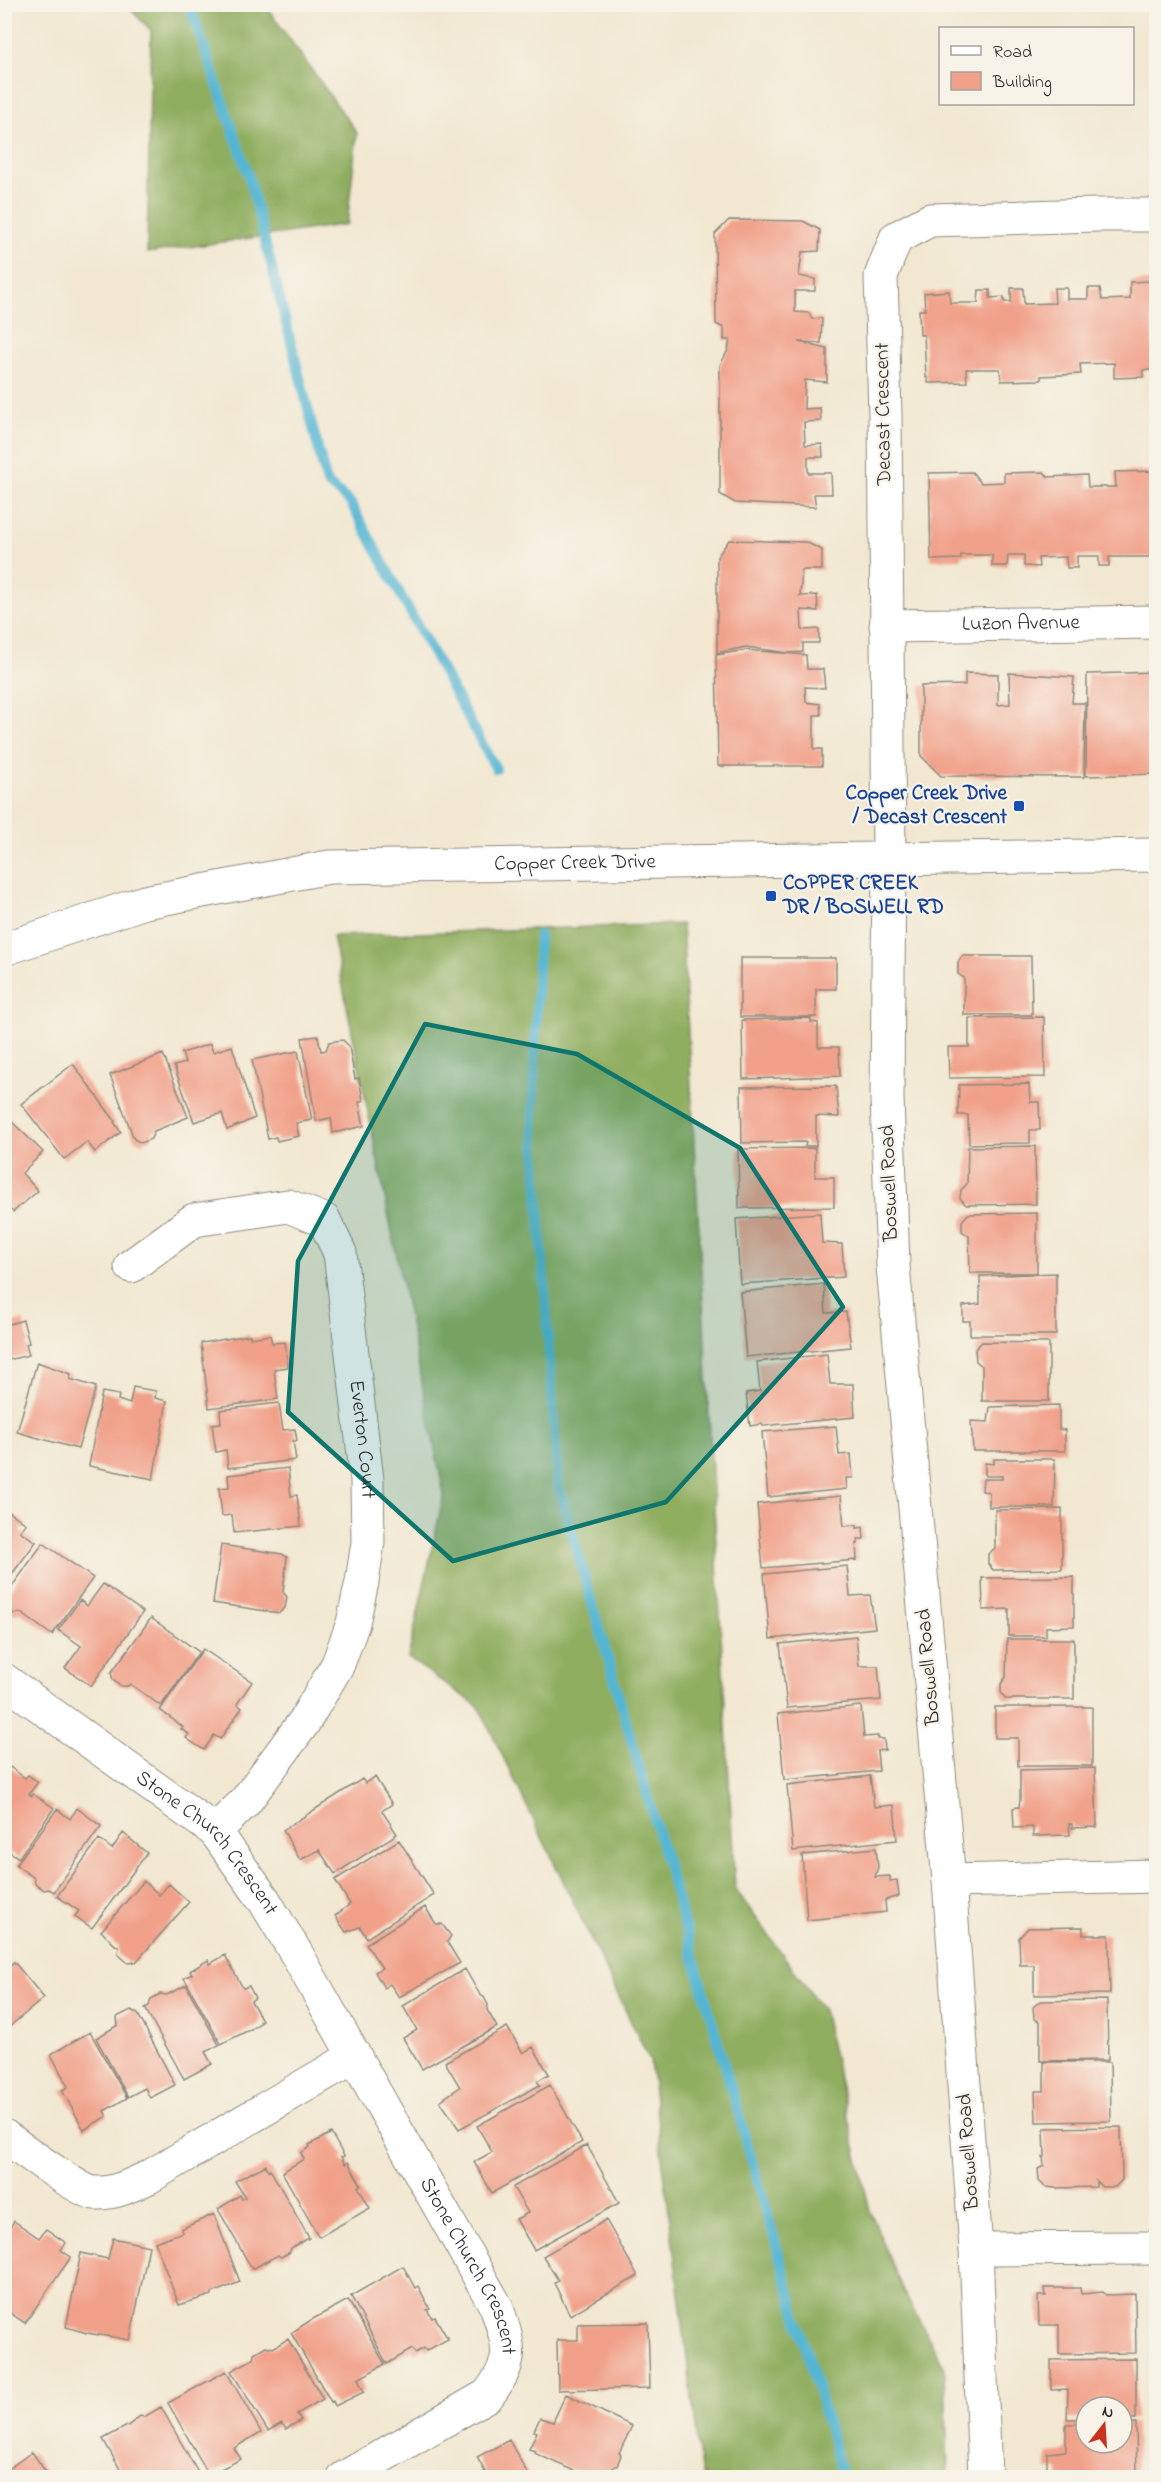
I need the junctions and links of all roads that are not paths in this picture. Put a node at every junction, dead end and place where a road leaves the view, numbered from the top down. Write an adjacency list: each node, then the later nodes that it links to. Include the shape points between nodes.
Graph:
1 (1156, 215): 3 (street, Decast Crescent, via 930,220 896,238 881,276)
2 (1156, 622): 3 (street, Luzon Avenue)
3 (886, 626): 5 (street, Decast Crescent)
4 (1156, 855): 5 (street, Copper Creek Drive)
5 (889, 857): 6 (street, Copper Creek Drive, via 329,867 145,902); 11 (street, Boswell Road, via 887,1098 893,1266)
6 (4, 949)
7 (131, 1266): 9 (street, Everton Court, via 194,1220 288,1206 324,1220 340,1253 367,1480 368,1542 362,1582 338,1664 304,1722 245,1802)
8 (4, 1680): 9 (street, Stone Church Crescent)
9 (215, 1831): 12 (street, Stone Church Crescent, via 264,1900)
10 (1156, 1876): 11 (street)
11 (949, 1881): 14 (street, Boswell Road)
12 (355, 2056): 13 (street, via 123,2189 94,2193); 16 (street, Stone Church Crescent, via 497,2308 509,2347 504,2374 488,2395)
13 (4, 2136)
14 (976, 2248): 15 (street); 17 (street, Boswell Road)
15 (1156, 2248)
16 (344, 2478)
17 (985, 2478)

